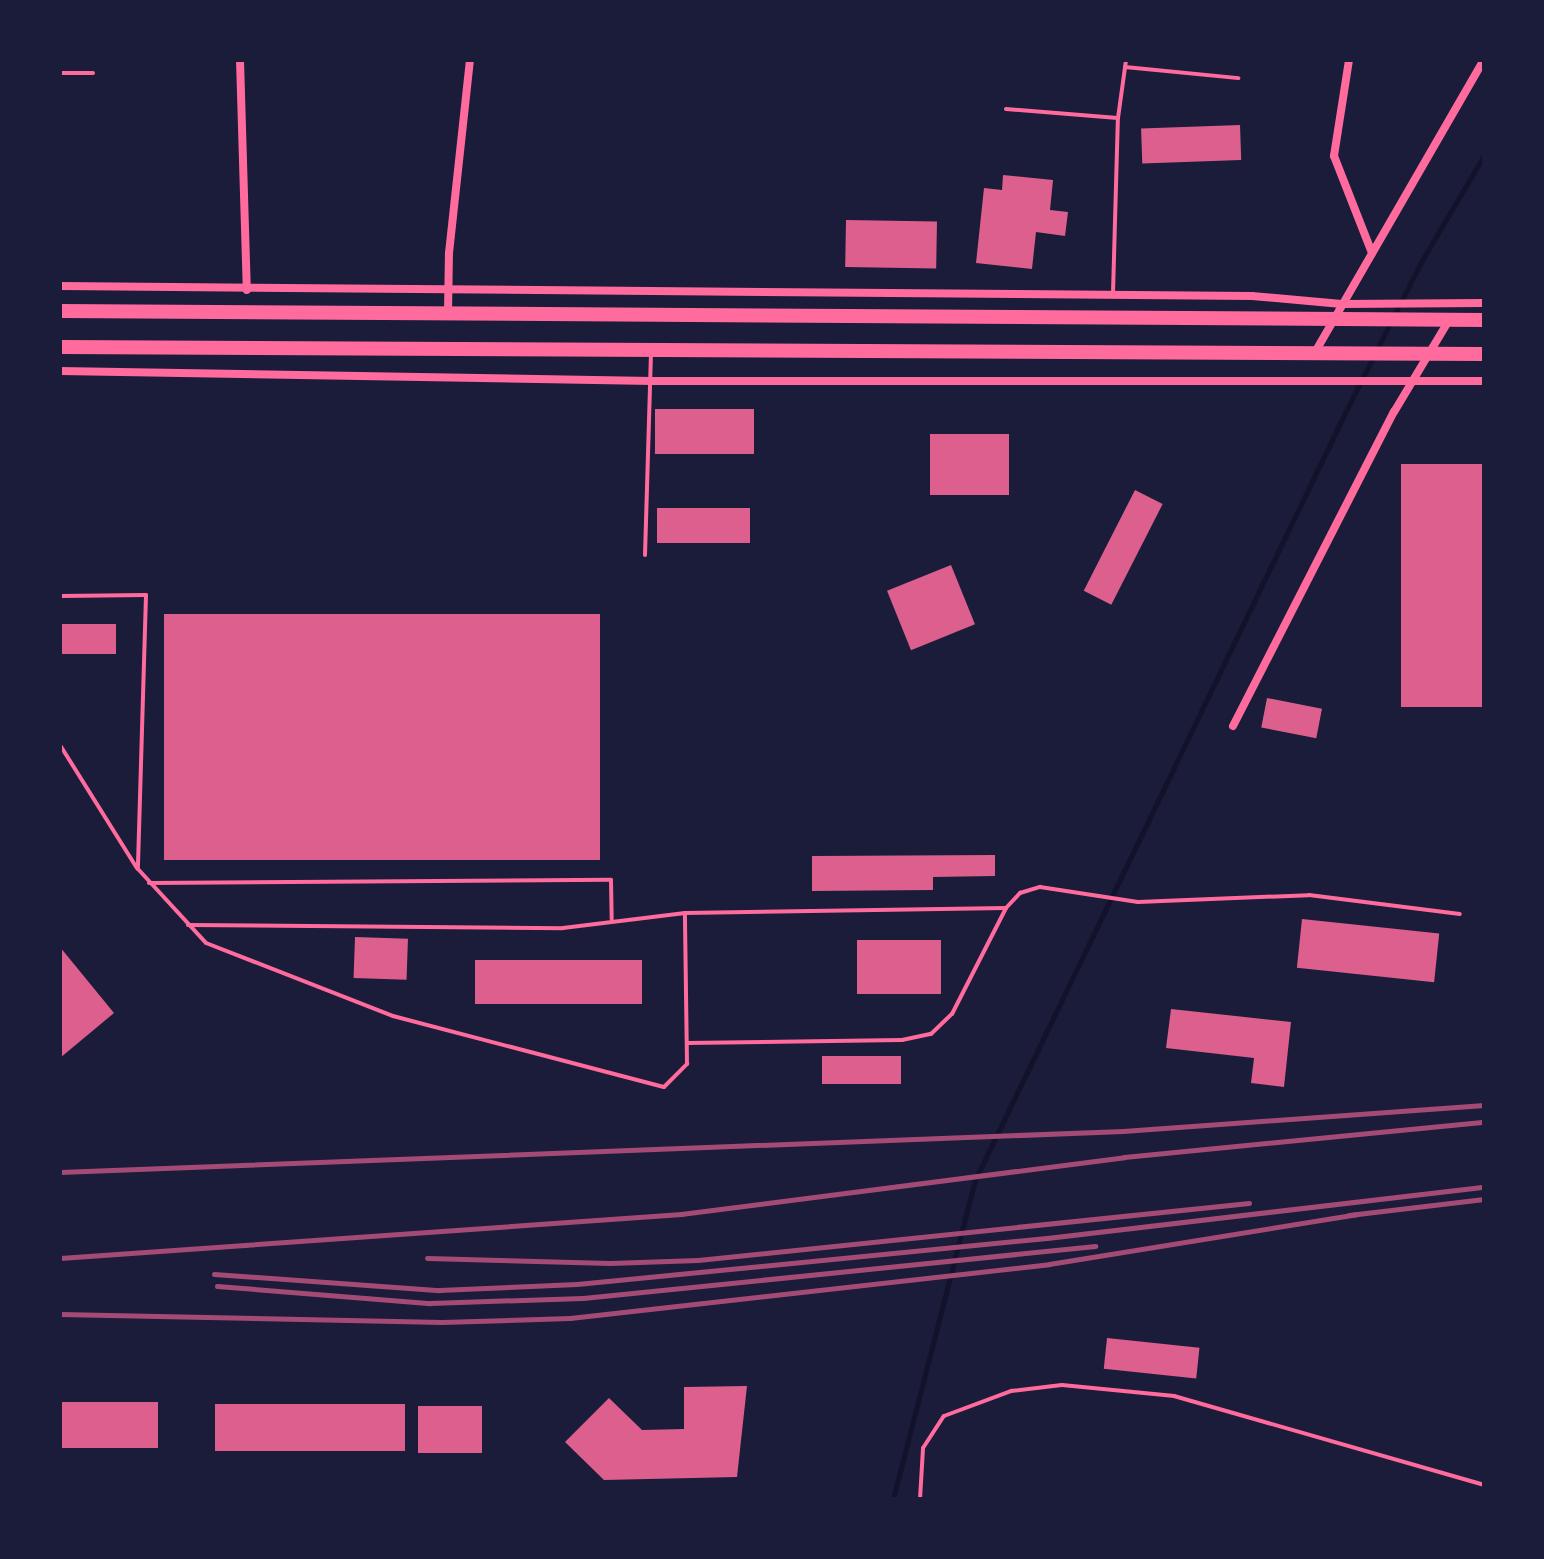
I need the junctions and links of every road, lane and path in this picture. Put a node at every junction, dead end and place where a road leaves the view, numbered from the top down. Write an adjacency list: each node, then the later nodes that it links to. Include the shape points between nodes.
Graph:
1 (240, 60): 14 (street)
2 (470, 60): 15 (street)
3 (1126, 60): 6 (lane)
4 (1349, 60): 12 (street, via 1334,156)
5 (1484, 60): 12 (street)
6 (1125, 67): 9 (lane); 11 (lane)
7 (60, 73): 8 (lane)
8 (93, 73)
9 (1238, 78)
10 (1006, 109): 11 (lane)
11 (1118, 118): 16 (lane)
12 (1372, 253): 18 (street)
13 (60, 286): 14 (street)
14 (247, 290): 15 (street)
15 (448, 293): 16 (street); 20 (street)
16 (1113, 294): 18 (street, via 1252,296)
17 (1484, 303): 18 (street)
18 (1342, 304): 21 (street)
19 (60, 311): 20 (main road)
20 (448, 314): 21 (main road)
21 (1333, 320): 22 (main road); 26 (street)
22 (1449, 320): 23 (main road); 27 (street)
23 (1484, 320)
24 (60, 347): 25 (main road)
25 (651, 350): 26 (main road); 31 (lane)
26 (1313, 354): 27 (main road)
27 (1434, 354): 28 (main road); 30 (street)
28 (1484, 354)
29 (60, 371): 31 (street)
30 (1416, 380): 31 (street); 32 (street); 35 (street)
31 (652, 381): 33 (lane)
32 (1484, 381)
33 (645, 555)
34 (60, 596): 37 (lane, via 146,595)
35 (1233, 726)
36 (60, 745): 37 (lane)
37 (138, 869): 38 (lane)
38 (149, 883): 42 (lane, via 611,880); 43 (lane)
39 (1006, 908): 40 (lane); 41 (lane, via 1020,893 1040,887 1138,902 1309,895); 44 (lane, via 952,1014 931,1034 902,1040)
40 (685, 913): 42 (lane); 44 (lane)
41 (1460, 914)
42 (612, 919): 43 (lane, via 563,928)
43 (185, 925): 44 (lane, via 206,943 393,1016 653,1088 682,1074)
44 (686, 1043)
45 (1484, 1485): 46 (lane, via 1174,1396 1062,1385 1011,1391 944,1416 923,1448)
46 (920, 1499)

